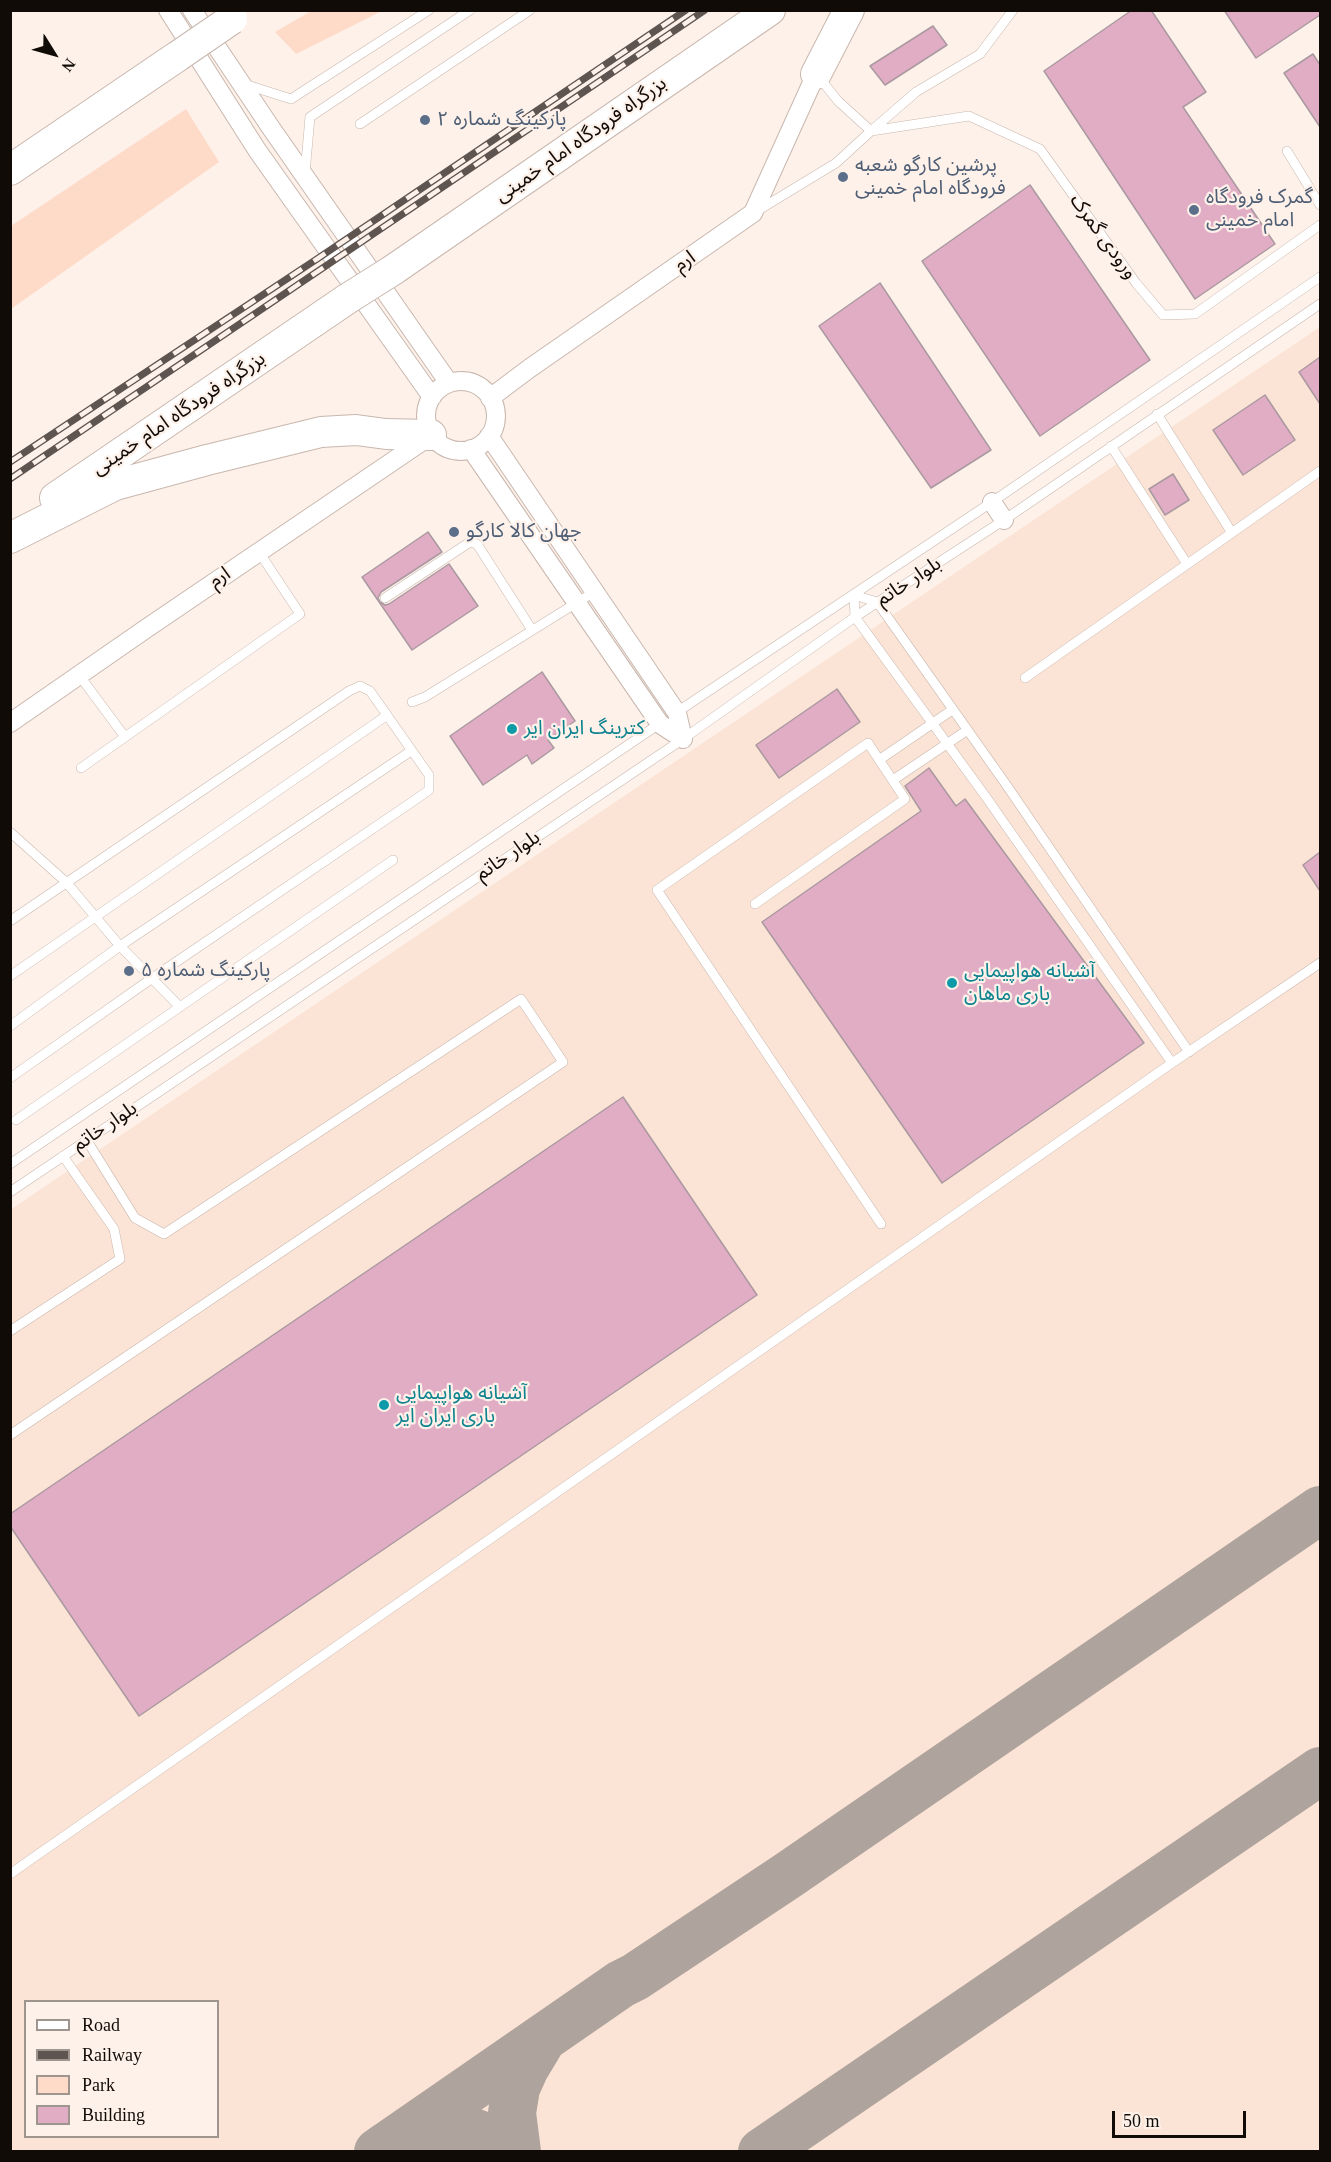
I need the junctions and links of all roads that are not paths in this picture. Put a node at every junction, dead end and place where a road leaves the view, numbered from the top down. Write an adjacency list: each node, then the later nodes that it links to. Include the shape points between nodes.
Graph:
1 (168, 10): 23 (street, via 257,150)
2 (192, 10): 11 (street)
3 (429, 10): 11 (lane, via 291,99)
4 (470, 10): 16 (lane, via 310,117)
5 (530, 10): 12 (lane)
6 (770, 10): 35 (highway, بزرگراه فرودگاه امام خمینی, bridge)
7 (849, 10): 10 (highway)
8 (1013, 10): 13 (lane, via 980,54 916,92)
9 (238, 15): 15 (highway, bridge)
10 (816, 74): 13 (lane, via 838,101); 18 (street)
11 (241, 83): 16 (street)
12 (360, 124)
13 (872, 131): 18 (lane, via 836,163); 19 (lane, ورودی گمرک, via 969,116 1040,149 1163,315 1195,314)
14 (1287, 151): 17 (lane)
15 (10, 170)
16 (304, 176): 22 (street)
17 (1320, 205)
18 (753, 213): 24 (street, ارم)
19 (1320, 225)
20 (1320, 277): 25 (lane, بلوار خاتم)
21 (1320, 304): 26 (lane, بلوار خاتم)
22 (449, 383): 23 (street); 24 (street, via 472,383)
23 (432, 397): 28 (street, via 426,416)
24 (490, 398): 29 (street, via 496,417)
25 (1124, 412): 27 (lane); 33 (lane, بلوار خاتم)
26 (1157, 414): 27 (lane, بلوار خاتم); 36 (lane)
27 (1135, 429): 30 (lane, بلوار خاتم)
28 (431, 435): 31 (street, via 449,449); 37 (highway, via 321,432 241,451 115,485); 38 (street, ارم)
29 (489, 436): 31 (street); 40 (street)
30 (1111, 446): 34 (lane, بلوار خاتم); 39 (lane)
31 (471, 449): 44 (street)
32 (1320, 471): 36 (lane)
33 (992, 502): 34 (street); 41 (lane, بلوار خاتم)
34 (1004, 520): 43 (lane, بلوار خاتم)
35 (10, 528)
36 (1232, 533): 39 (lane)
37 (10, 538)
38 (258, 552): 47 (street, ارم); 57 (lane, via 300,614)
39 (1187, 564): 48 (lane)
40 (594, 592): 44 (lane); 51 (street)
41 (854, 595): 43 (lane); 45 (lane); 51 (lane, بلوار خاتم)
42 (385, 598): 46 (lane, via 470,542 477,544)
43 (877, 602): 45 (lane, بلوار خاتم); 50 (lane)
44 (575, 603): 46 (lane); 55 (street)
45 (855, 617): 54 (lane); 58 (lane, بلوار خاتم)
46 (532, 630): 49 (lane)
47 (79, 675): 53 (street, ارم); 57 (lane)
48 (1025, 678)
49 (412, 702)
50 (952, 710): 54 (lane); 56 (lane)
51 (677, 712): 55 (lane, بلوار خاتم); 58 (street)
52 (386, 716): 60 (lane); 66 (lane, via 370,691 360,686); 68 (lane)
53 (10, 723)
54 (932, 723): 59 (lane); 61 (lane)
55 (660, 724): 58 (street); 82 (lane, بلوار خاتم)
56 (966, 731): 59 (lane); 76 (lane)
57 (125, 737): 62 (lane)
58 (683, 739): 80 (lane, بلوار خاتم)
59 (948, 745): 63 (lane); 77 (lane)
60 (411, 751): 70 (lane); 73 (lane, via 429,776 429,790)
61 (879, 760): 63 (lane); 84 (lane, via 868,743 657,890)
62 (81, 768)
63 (893, 780): 67 (lane, via 905,799)
64 (11, 833): 66 (lane)
65 (393, 860): 74 (lane)
66 (66, 882): 68 (lane); 69 (lane)
67 (755, 904)
68 (96, 918): 70 (lane); 72 (lane)
69 (10, 921)
70 (120, 946): 73 (lane); 75 (lane)
71 (1320, 963): 76 (lane)
72 (10, 976)
73 (150, 979): 74 (lane); 78 (lane)
74 (180, 1006): 79 (lane)
75 (10, 1026)
76 (1189, 1052): 77 (lane)
77 (1172, 1063): 87 (lane)
78 (10, 1078)
79 (16, 1120)
80 (86, 1139): 81 (lane, بلوار خاتم); 86 (lane, via 135,1218 164,1234 521,999 563,1062)
81 (63, 1156): 83 (lane, بلوار خاتم); 85 (lane, via 114,1229 120,1259)
82 (10, 1164)
83 (10, 1192)
84 (881, 1224)
85 (10, 1331)
86 (10, 1435)
87 (10, 1874)

